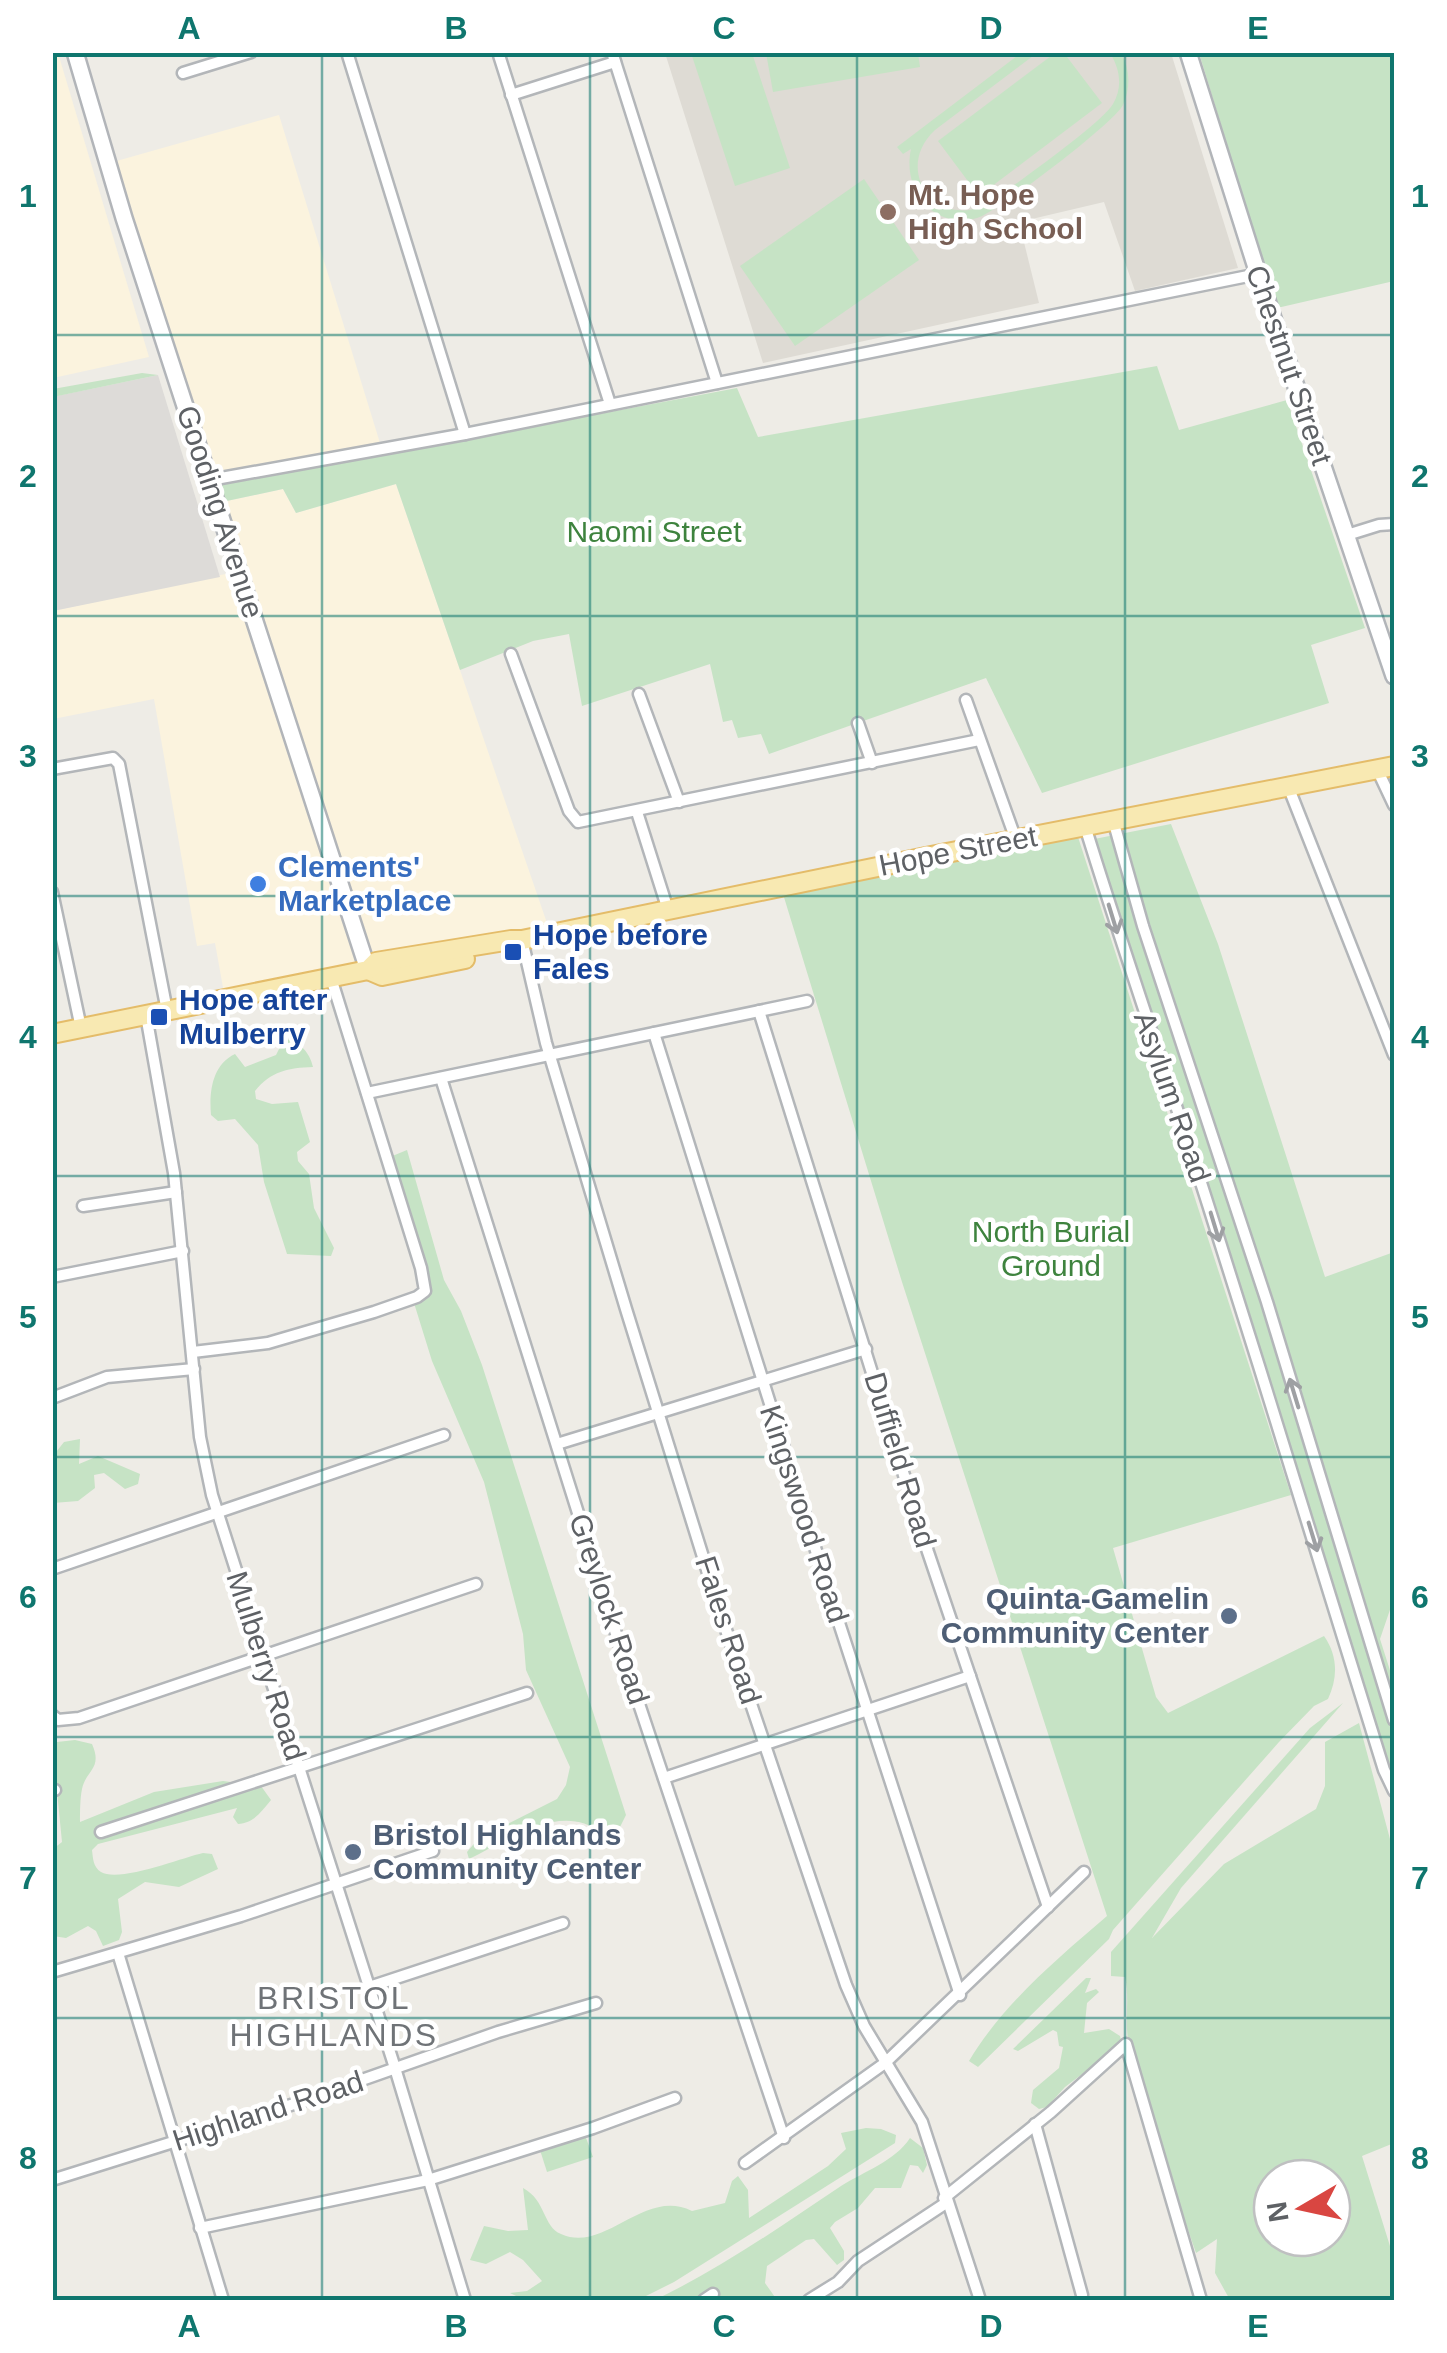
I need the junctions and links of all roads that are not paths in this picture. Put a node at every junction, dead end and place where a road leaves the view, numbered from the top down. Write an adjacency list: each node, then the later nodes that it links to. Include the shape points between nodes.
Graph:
1 (76, 52): 13 (main road, Gooding Avenue)
2 (251, 52): 7 (street)
3 (347, 52): 12 (street)
4 (498, 52): 8 (street)
5 (1188, 52): 9 (main road, Chestnut Street)
6 (613, 57): 8 (street); 10 (street)
7 (183, 73)
8 (512, 96): 11 (street)
9 (1258, 274): 10 (street); 15 (main road, Chestnut Street)
10 (717, 382): 11 (street)
11 (610, 404): 12 (street)
12 (465, 434): 13 (street)
13 (210, 480): 35 (main road, Gooding Avenue)
14 (1394, 524): 15 (street)
15 (1347, 534): 17 (main road, Chestnut Street)
16 (512, 654): 28 (street, via 578,822)
17 (1394, 676)
18 (639, 694): 26 (street)
19 (966, 700): 21 (street)
20 (858, 722): 22 (street)
21 (979, 740): 22 (street); 31 (street)
22 (872, 763): 26 (street)
23 (1386, 768): 25 (main road, Hope Street); 27 (street)
24 (52, 769): 39 (street, via 113,758 120,768)
25 (1288, 786): 29 (main road, Hope Street); 44 (street)
26 (679, 802): 28 (street)
27 (1394, 805)
28 (637, 812): 33 (street)
29 (1113, 820): 30 (main road, Hope Street); 54 (street, Asylum Road)
30 (1085, 825): 31 (main road, Hope Street); 56 (street, Asylum Road, one-way to 56)
31 (1016, 840): 33 (main road, Hope Street)
32 (52, 892): 41 (street)
33 (668, 910): 34 (main road, Hope Street)
34 (522, 940): 35 (main road, Hope Street, via 513,948 382,976); 45 (street, Fales Road)
35 (368, 970): 36 (main road, Hope Street)
36 (331, 978): 39 (main road, Hope Street); 47 (street)
37 (807, 1002): 38 (street)
38 (759, 1010): 42 (street); 52 (street, Duffield Road)
39 (167, 1011): 40 (main road, Hope Street)
40 (146, 1015): 41 (main road, Hope Street); 48 (street, Mulberry Road)
41 (81, 1028): 43 (main road, Hope Street)
42 (654, 1032): 45 (street); 57 (street, Kingswood Road)
43 (52, 1034)
44 (1394, 1055)
45 (550, 1056): 46 (street); 59 (street, Fales Road)
46 (441, 1078): 47 (street); 61 (street, Greylock Road)
47 (367, 1093): 53 (street, via 423,1293 268,1344)
48 (176, 1192): 49 (street); 50 (street, Mulberry Road)
49 (84, 1206)
50 (183, 1250): 51 (street); 53 (street, Mulberry Road)
51 (52, 1277)
52 (866, 1349): 57 (street); 66 (street, Duffield Road)
53 (193, 1352): 55 (street, Mulberry Road)
54 (1285, 1360): 56 (street); 70 (street, Asylum Road, one-way to 54)
55 (194, 1368): 58 (street, via 107,1377); 62 (street, Mulberry Road)
56 (1260, 1369): 74 (street, Asylum Road, one-way to 74)
57 (762, 1380): 59 (street); 68 (street, Kingswood Road)
58 (52, 1398)
59 (659, 1411): 61 (street); 71 (street, Fales Road)
60 (444, 1435): 62 (street)
61 (557, 1444): 73 (street, Greylock Road)
62 (218, 1515): 63 (street); 65 (street, Mulberry Road)
63 (52, 1570)
64 (476, 1584): 65 (street)
65 (262, 1656): 69 (street, via 79,1718); 72 (street, Mulberry Road)
66 (970, 1676): 68 (street); 79 (street, Duffield Road)
67 (527, 1692): 72 (street)
68 (868, 1712): 71 (street); 84 (street, Kingswood Road)
69 (54, 1717)
70 (1394, 1720)
71 (765, 1745): 73 (street); 86 (street, Fales Road, via 846,1985)
72 (299, 1768): 75 (street); 78 (street, Mulberry Road)
73 (664, 1778): 90 (street, Greylock Road)
74 (1394, 1791)
75 (101, 1832)
76 (432, 1851): 78 (street)
77 (1084, 1872): 79 (street)
78 (336, 1884): 81 (street); 83 (street, Mulberry Road)
79 (1048, 1907): 84 (street)
80 (563, 1922): 83 (street)
81 (118, 1954): 82 (street); 91 (street)
82 (52, 1972)
83 (370, 1987): 87 (street, Mulberry Road)
84 (960, 1994): 86 (street)
85 (596, 2003): 87 (street, Highland Road)
86 (885, 2063): 90 (street); 95 (street, Fales Road, via 922,2122)
87 (395, 2068): 91 (street, Highland Road); 94 (street, Mulberry Road)
88 (675, 2098): 94 (street)
89 (1035, 2124): 95 (street); 98 (street); 104 (street, via 1126,2044)
90 (784, 2138): 92 (street)
91 (175, 2142): 93 (street, Highland Road); 96 (street)
92 (744, 2163)
93 (52, 2180)
94 (428, 2180): 96 (street); 100 (street, Mulberry Road)
95 (945, 2200): 97 (street); 103 (street, Fales Road)
96 (200, 2228): 99 (street)
97 (838, 2282): 101 (street); 102 (street)
98 (1082, 2295)
99 (223, 2300)
100 (465, 2300)
101 (809, 2300)
102 (837, 2300)
103 (980, 2300)
104 (1202, 2300)

